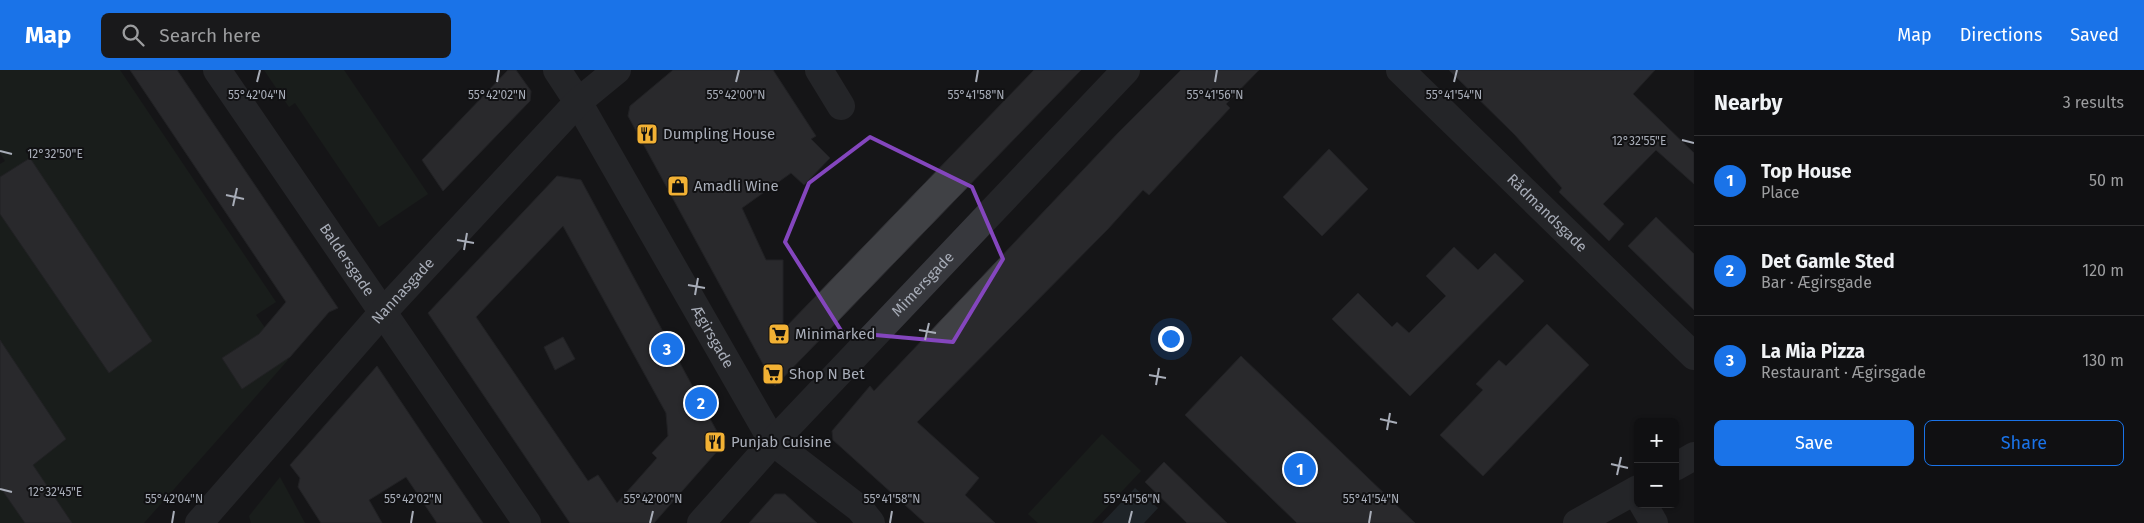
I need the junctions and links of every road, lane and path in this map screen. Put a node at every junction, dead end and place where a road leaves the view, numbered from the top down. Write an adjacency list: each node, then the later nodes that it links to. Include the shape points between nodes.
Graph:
1 (217, 70): 9 (street, Baldersgade)
2 (557, 70): 7 (street, Ægirsgade)
3 (617, 70): 7 (street, Nannasgade)
4 (819, 70): 8 (street)
5 (1126, 70): 11 (street, Mimersgade)
6 (1400, 70): 10 (street, Rådmandsgade)
7 (578, 102): 9 (street, Nannasgade); 11 (street, Ægirsgade)
8 (841, 106)
9 (384, 311): 16 (street, Nannasgade); 17 (street, Baldersgade)
10 (1694, 356)
11 (773, 442): 18 (street, Mimersgade); 19 (street, Ægirsgade, via 860,509)
12 (1694, 456): 13 (street)
13 (1679, 465)
14 (1634, 496): 20 (street)
15 (1646, 508): 21 (street)
16 (205, 520)
17 (527, 523)
18 (701, 523)
19 (872, 523)
20 (1577, 523)
21 (1654, 523)

